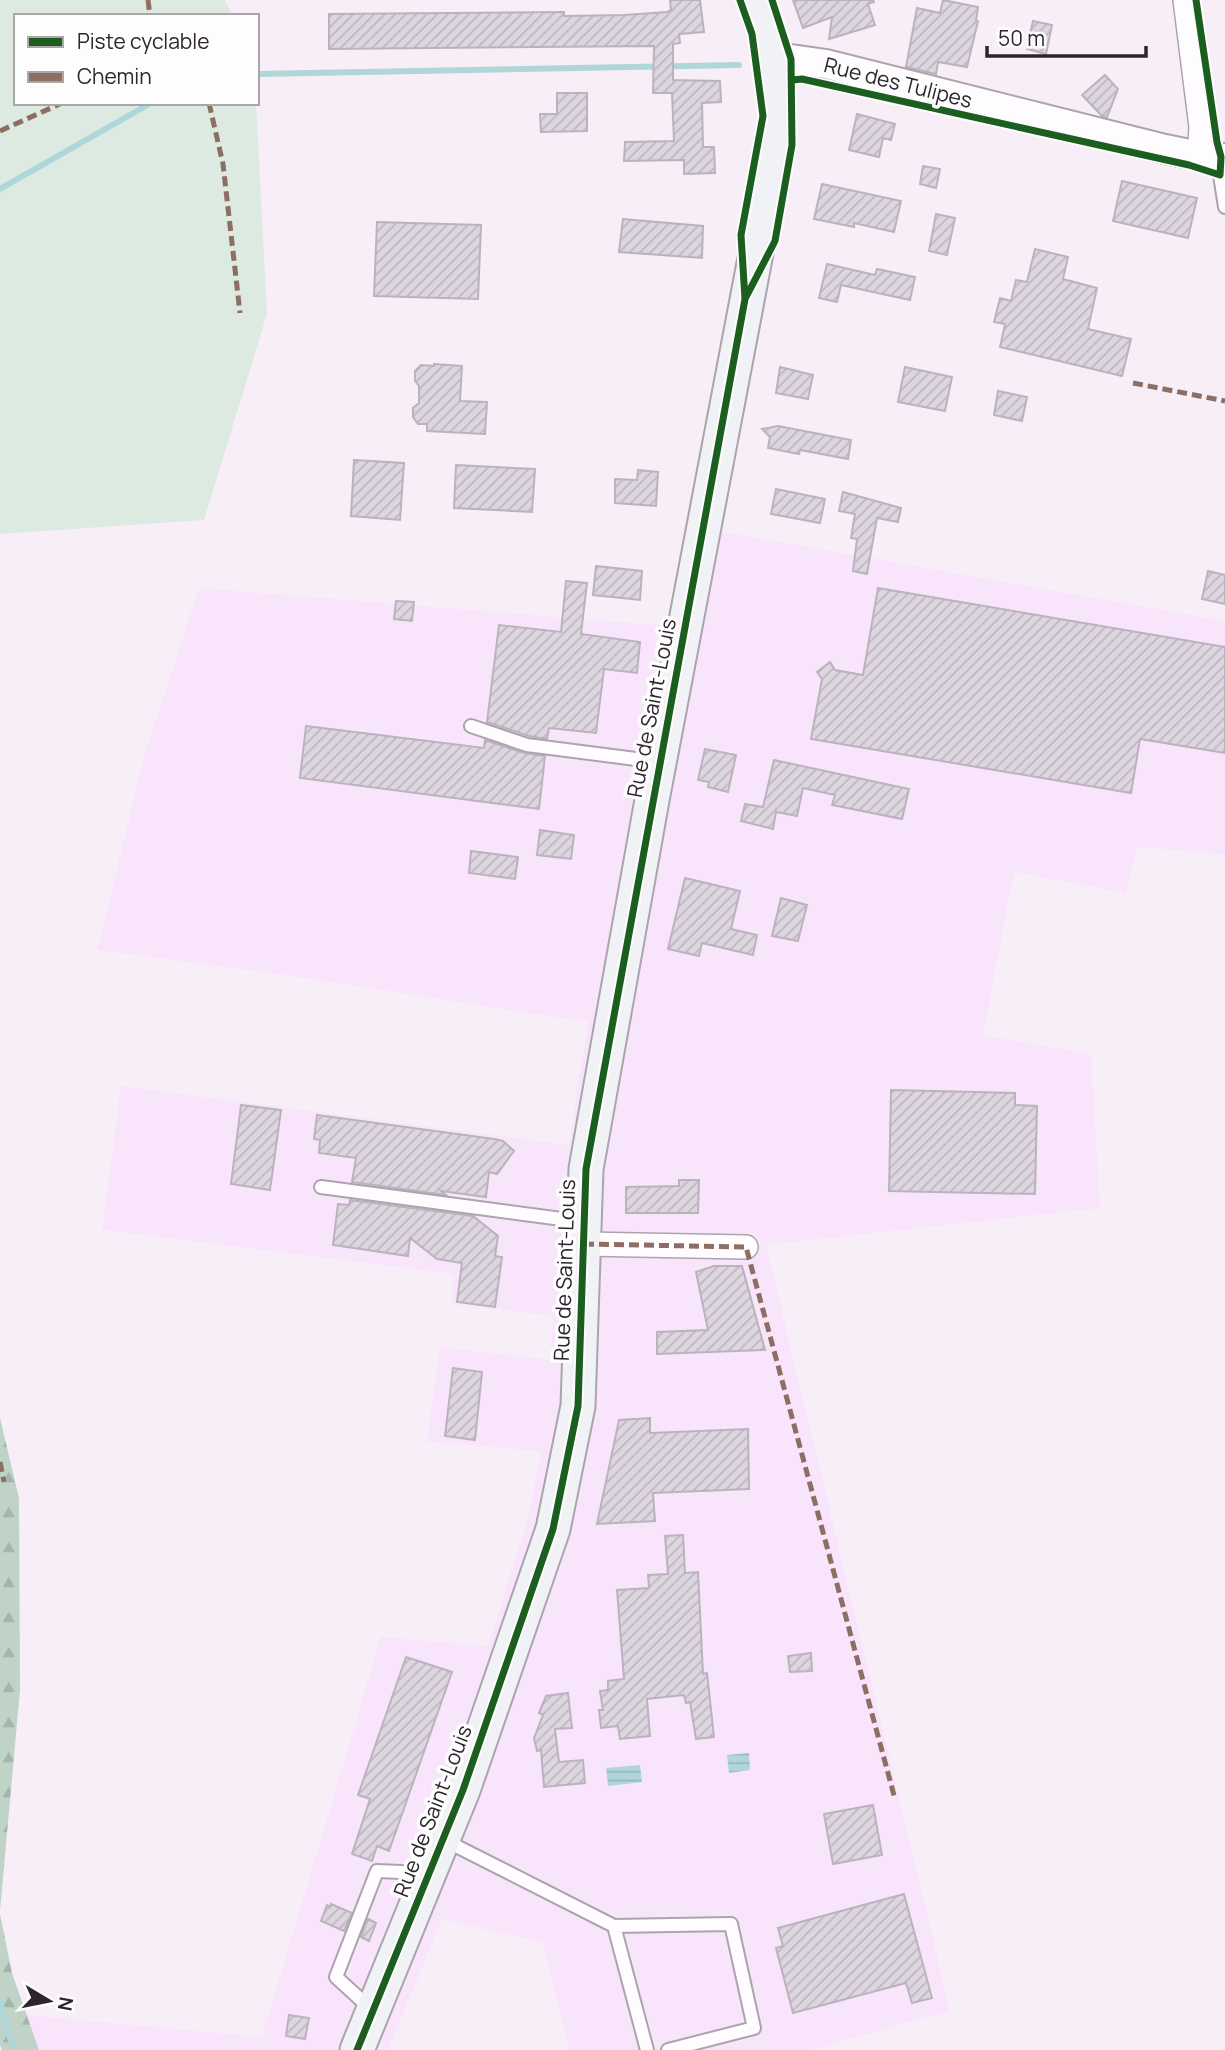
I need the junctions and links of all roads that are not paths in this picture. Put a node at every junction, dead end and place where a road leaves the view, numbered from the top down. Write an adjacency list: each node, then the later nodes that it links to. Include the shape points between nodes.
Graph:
1 (756, 0): 3 (main road, Rue de Saint-Louis)
2 (1185, 0): 4 (street, via 1200,143)
3 (775, 60): 4 (street, Rue des Tulipes, via 826,64); 7 (main road, Rue de Saint-Louis, via 775,153)
4 (1210, 156): 5 (lane, via 1220,175)
5 (1225, 207)
6 (471, 726): 7 (lane, via 527,745)
7 (660, 762): 9 (main road, Rue de Saint-Louis, via 586,1169)
8 (321, 1187): 9 (lane)
9 (584, 1233): 10 (street); 11 (main road, Rue de Saint-Louis, via 578,1406 553,1529)
10 (746, 1247)
11 (444, 1838): 12 (main road, Rue de Saint-Louis); 13 (lane)
12 (429, 1874): 14 (main road, Rue de Saint-Louis); 14 (lane, via 377,1871 336,1977)
13 (614, 1926): 16 (lane); 17 (lane, via 731,1924 754,2028)
14 (373, 2011): 15 (main road, Rue de Saint-Louis)
15 (357, 2050)
16 (647, 2050)
17 (668, 2050)

